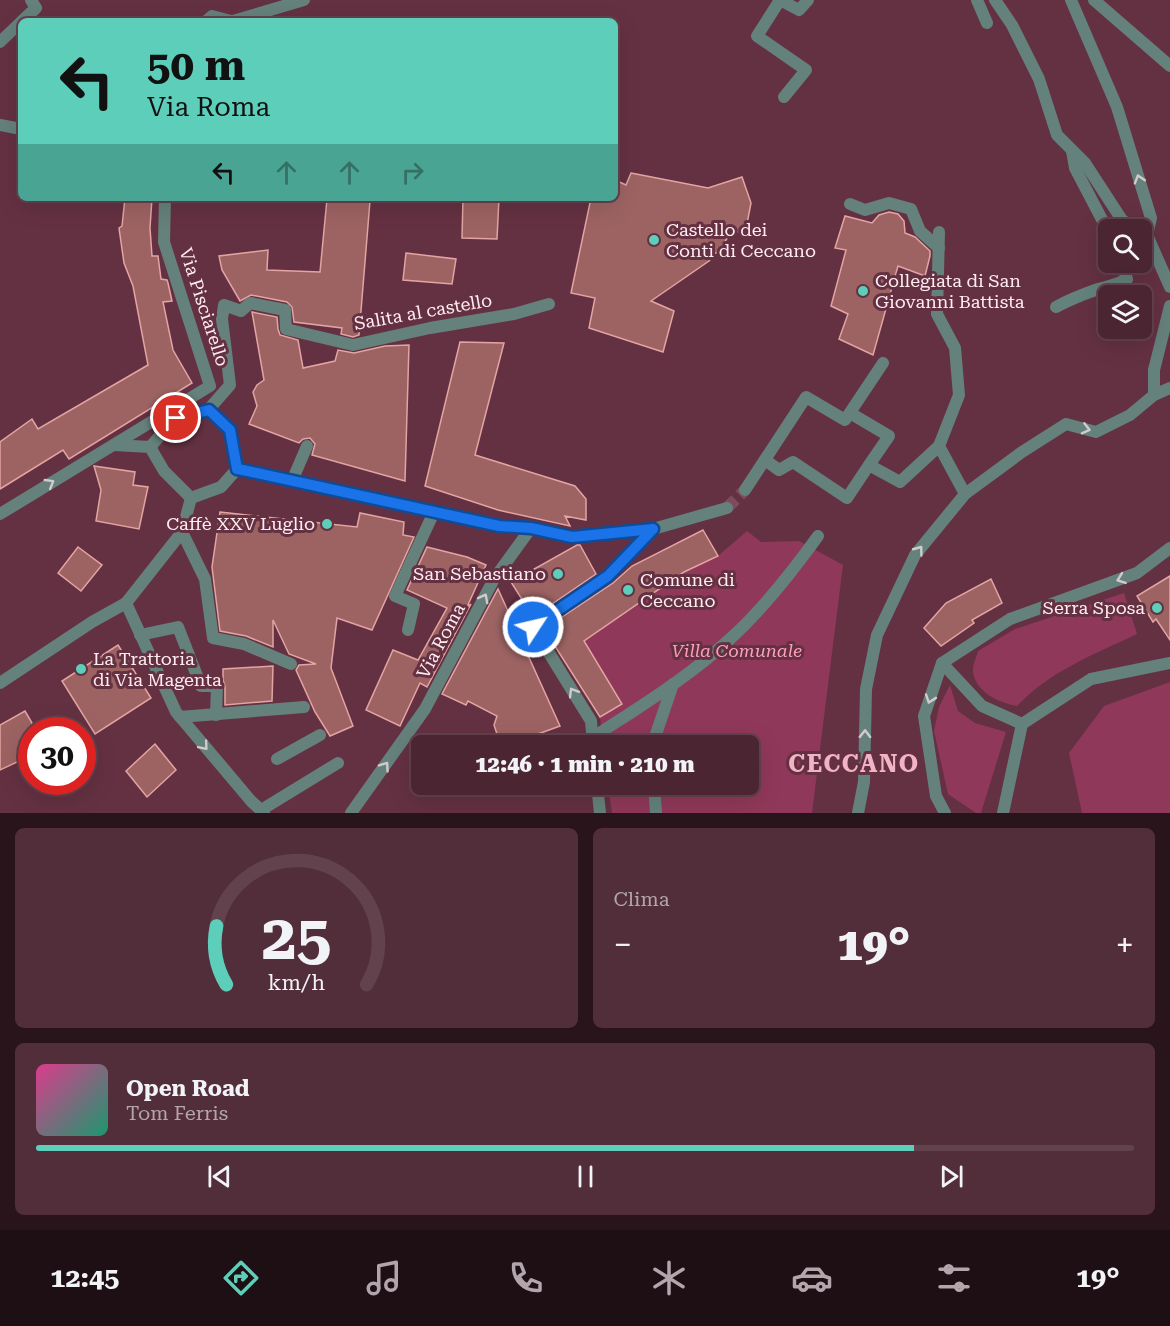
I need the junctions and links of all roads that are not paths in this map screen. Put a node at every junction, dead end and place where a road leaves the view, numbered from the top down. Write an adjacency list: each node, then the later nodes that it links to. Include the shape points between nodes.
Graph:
1 (32, 0): 8 (street, via 36,8)
2 (304, 0): 9 (street)
3 (808, 0): 14 (street, via 799,10 780,0 757,36 806,70)
4 (977, 0): 10 (street)
5 (994, 0): 17 (street, via 1040,79 1057,135)
6 (1071, 0): 22 (street, one-way to 6, via 1117,107)
7 (1094, 0): 13 (street)
8 (26, 18)
9 (242, 18)
10 (987, 23)
11 (18, 26): 12 (street)
12 (0, 42)
13 (1170, 66)
14 (784, 97)
15 (0, 125): 16 (street)
16 (18, 128)
17 (1072, 150): 20 (street, via 1075,168); 21 (street, via 1085,163)
18 (165, 201): 36 (street, Via Pisciarello, via 164,242 210,386)
19 (850, 204): 24 (street, via 865,210 889,203 911,209 920,231)
20 (1102, 219)
21 (1121, 219)
22 (1149, 219)
23 (939, 232): 24 (street)
24 (939, 248): 38 (street, via 937,314 955,348 959,395)
25 (1152, 252): 27 (street)
26 (1125, 273): 30 (street, via 1127,279 1118,285)
27 (1170, 287)
28 (549, 304): 34 (street, Salita al castello, via 353,345 286,329 285,310 250,303 241,311 224,305 222,319 230,385)
29 (1170, 306): 33 (street, via 1154,370)
30 (1056, 307)
31 (883, 363): 35 (street)
32 (1170, 388): 33 (street)
33 (1154, 395): 45 (street, one-way to 33, via 1066,424 1096,432 1130,415)
34 (209, 410): 39 (street, via 176,418); 42 (street, via 230,430)
35 (850, 413): 40 (street, via 845,420 806,397); 41 (street, via 889,436)
36 (114, 445): 39 (street); 49 (street, one-way to 36)
37 (307, 446): 43 (street)
38 (939, 446): 41 (street, via 900,482); 45 (street)
39 (150, 447): 46 (street, via 164,471)
40 (765, 460): 41 (street, via 779,470 793,462 847,498); 44 (street)
41 (869, 465)
42 (237, 469): 43 (street); 46 (street, via 221,486)
43 (292, 481): 48 (street)
44 (745, 490)
45 (965, 494): 79 (street, one-way to 45, via 864,782 866,689 877,635 915,555)
46 (190, 498): 52 (street)
47 (727, 508): 51 (street)
48 (434, 512): 50 (street, via 499,526); 56 (street, via 395,596 414,604)
49 (0, 514)
50 (531, 528): 51 (street, via 572,537); 76 (street, Via Roma, one-way to 50, via 425,709 494,579)
51 (653, 529): 68 (street, one-way to 51, via 591,721 533,627 608,576)
52 (182, 532): 55 (street); 60 (street, via 206,579 213,638 243,644)
53 (818, 536): 62 (street, via 787,578 731,638)
54 (1170, 548): 58 (street, one-way to 58, via 1137,573 1010,619)
55 (126, 603): 57 (street); 61 (street)
56 (408, 630)
57 (140, 635): 64 (street, via 178,627 201,686 217,686); 65 (street)
58 (942, 663): 66 (street, via 982,706); 80 (street, one-way to 80, via 924,716 936,796)
59 (1170, 663): 66 (street, via 1091,679)
60 (291, 664)
61 (0, 683)
62 (673, 684): 69 (street); 70 (street)
63 (304, 707): 64 (street)
64 (216, 715): 65 (street)
65 (180, 717): 75 (street, one-way to 75)
66 (1022, 724): 81 (street)
67 (320, 735): 71 (street)
68 (592, 735)
69 (603, 735)
70 (656, 735)
71 (277, 759)
72 (338, 763): 75 (street)
73 (598, 795): 77 (street)
74 (655, 795): 78 (street)
75 (262, 811)
76 (351, 813)
77 (600, 813)
78 (656, 813)
79 (858, 813)
80 (945, 813)
81 (1003, 813)

